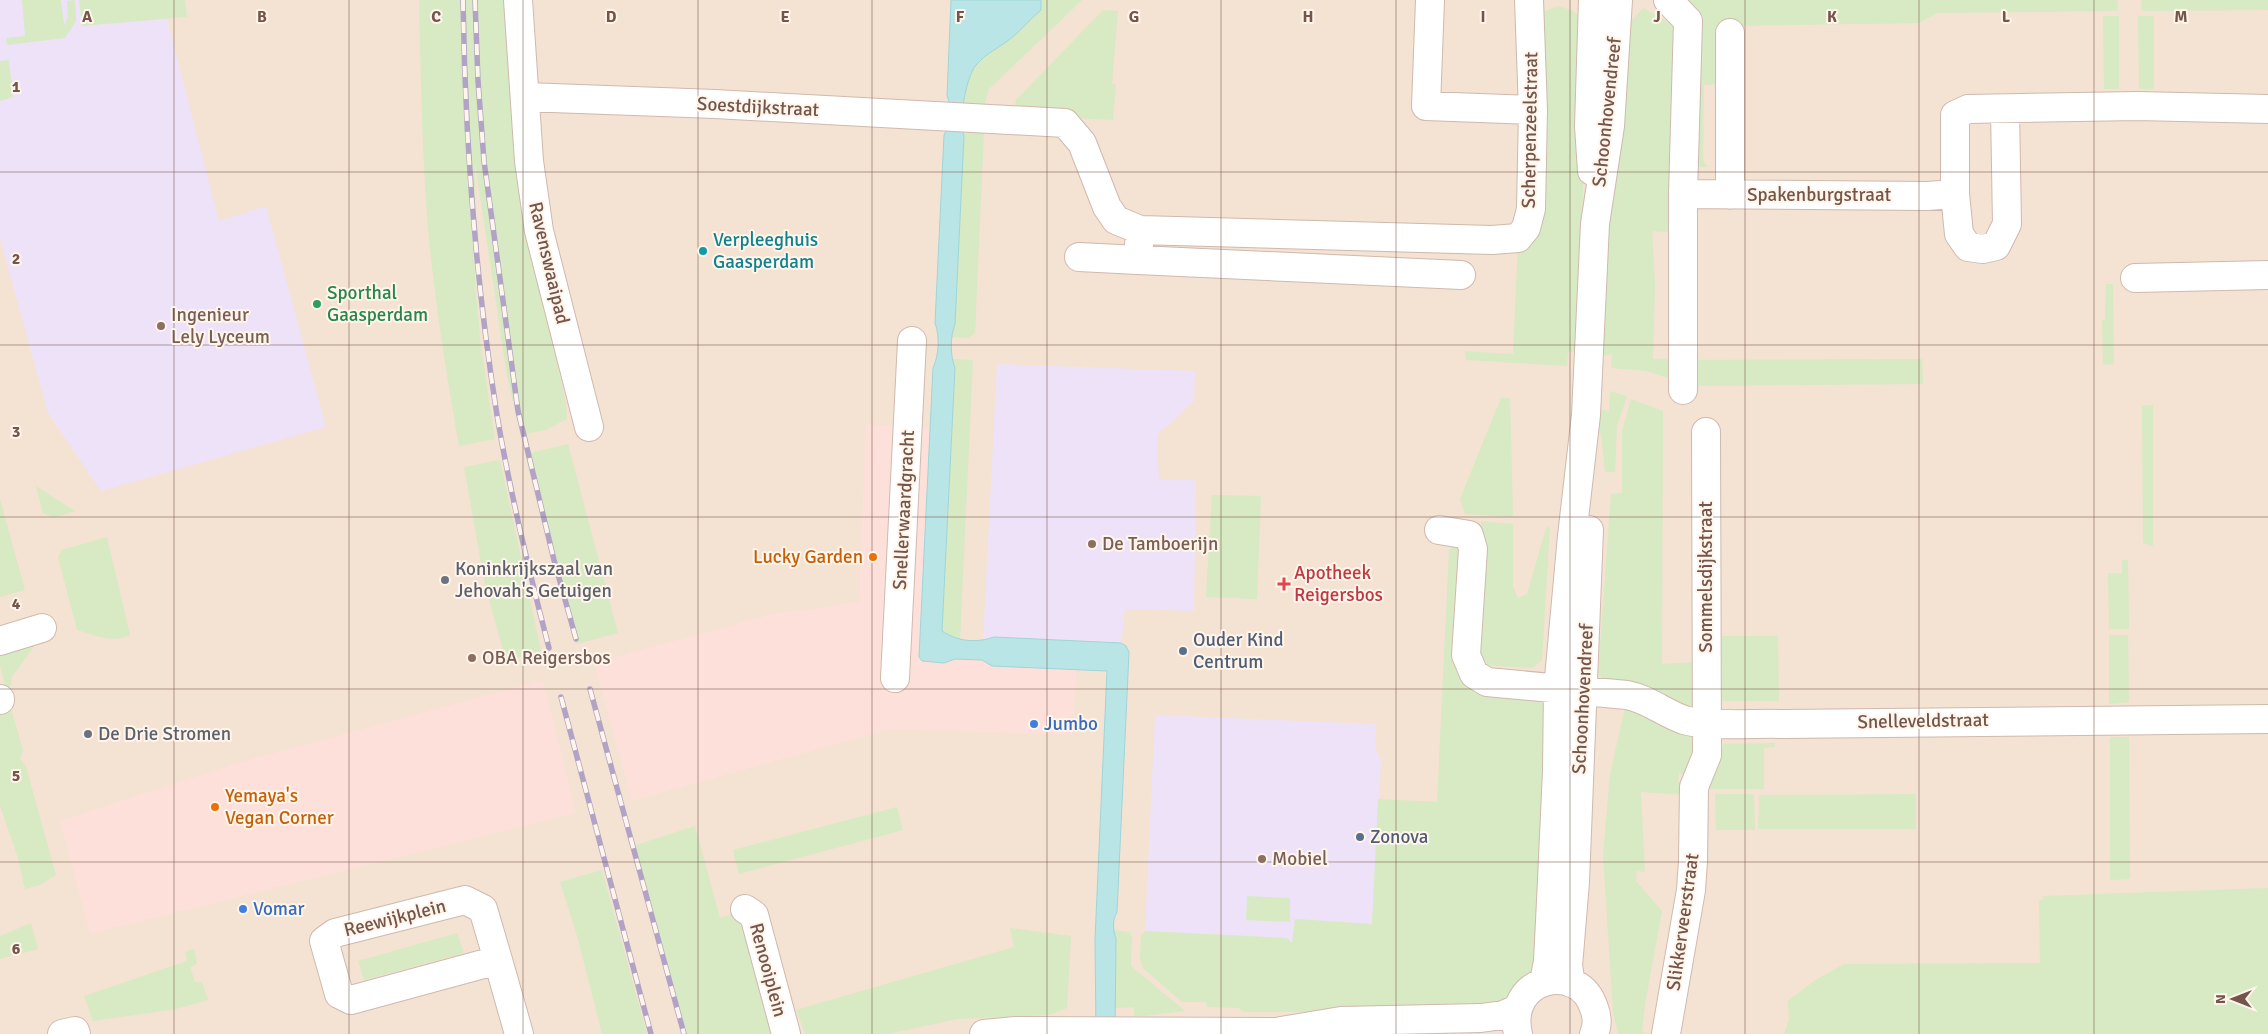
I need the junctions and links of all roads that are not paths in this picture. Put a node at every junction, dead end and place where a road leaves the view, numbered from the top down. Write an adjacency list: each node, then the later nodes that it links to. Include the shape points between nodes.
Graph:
1 (518, 0): 8 (street, Ravenswaaipad)
2 (1430, 0): 11 (street, via 1426,106)
3 (1529, 0): 11 (street, Scherpenzeelstraat)
4 (1593, 0): 16 (street, Schoonhovendreef, via 1589,126)
5 (1618, 0): 16 (street, Schoonhovendreef, via 1610,126)
6 (1668, 0): 13 (street, via 1688,21)
7 (1730, 33): 15 (street)
8 (524, 97): 12 (street, Soestdijkstraat); 29 (street, Ravenswaaipad, via 539,231)
9 (2005, 108): 10 (street, via 2137,106); 14 (street, via 1968,109 1954,115); 14 (street, via 2007,224 1996,246 1983,249 1968,247 1959,234)
10 (2268, 109)
11 (1533, 110): 19 (street, Scherpenzeelstraat, via 1530,209 1526,228 1518,238)
12 (983, 119): 17 (street, Scherpenzeelstraat, via 1065,123 1082,143 1106,207 1116,220)
13 (1683, 194): 15 (street, Spakenburgstraat); 28 (street)
14 (1954, 194): 15 (street, Spakenburgstraat)
15 (1730, 195)
16 (1595, 224): 35 (street, Schoonhovendreef, via 1586,416 1591,484)
17 (1140, 230): 18 (street, Scherpenzeelstraat); 21 (street)
18 (1293, 234): 19 (street, Scherpenzeelstraat); 22 (street)
19 (1378, 237): 23 (street)
20 (1079, 257): 21 (street)
21 (1138, 260): 22 (street)
22 (1293, 268): 23 (street)
23 (1376, 272): 24 (street)
24 (1461, 275)
25 (2268, 275): 26 (street)
26 (2135, 278)
27 (912, 341): 34 (street, Snellerwaardgracht)
28 (1683, 390)
29 (589, 427)
30 (1706, 432): 37 (street, Sommelsdijkstraat)
31 (1439, 530): 35 (street, Snelleveldstraat, via 1469,535 1472,549 1466,655 1474,674 1487,682)
32 (42, 628): 33 (street)
33 (0, 641)
34 (895, 678)
35 (1571, 690): 37 (street, Snelleveldstraat, via 1637,696 1683,720); 40 (street, Schoonhovendreef, via 1558,771 1548,961); 41 (street, Schoonhovendreef, via 1575,882 1568,966)
36 (2268, 718): 37 (street, Snelleveldstraat)
37 (1708, 723): 50 (street, Slikkerveerstraat, via 1707,755 1694,788 1691,890)
38 (745, 909): 47 (street, Renooiplein, via 754,915)
39 (498, 960): 39 (street, Reewijkplein, via 483,909 465,900 335,933 324,941 339,994 350,1000); 46 (street, Reewijkplein)
40 (1544, 982): 41 (street); 42 (street, via 1522,997)
41 (1571, 983): 49 (street, via 1592,1001 1596,1015)
42 (1518, 1022): 43 (street, via 1503,1015 1341,1021)
43 (1289, 1033): 48 (street, via 1055,1030)
44 (62, 1034): 45 (street, via 75,1030)
45 (76, 1034)
46 (519, 1034)
47 (786, 1034)
48 (984, 1034)
49 (1594, 1034)
50 (1666, 1034)

